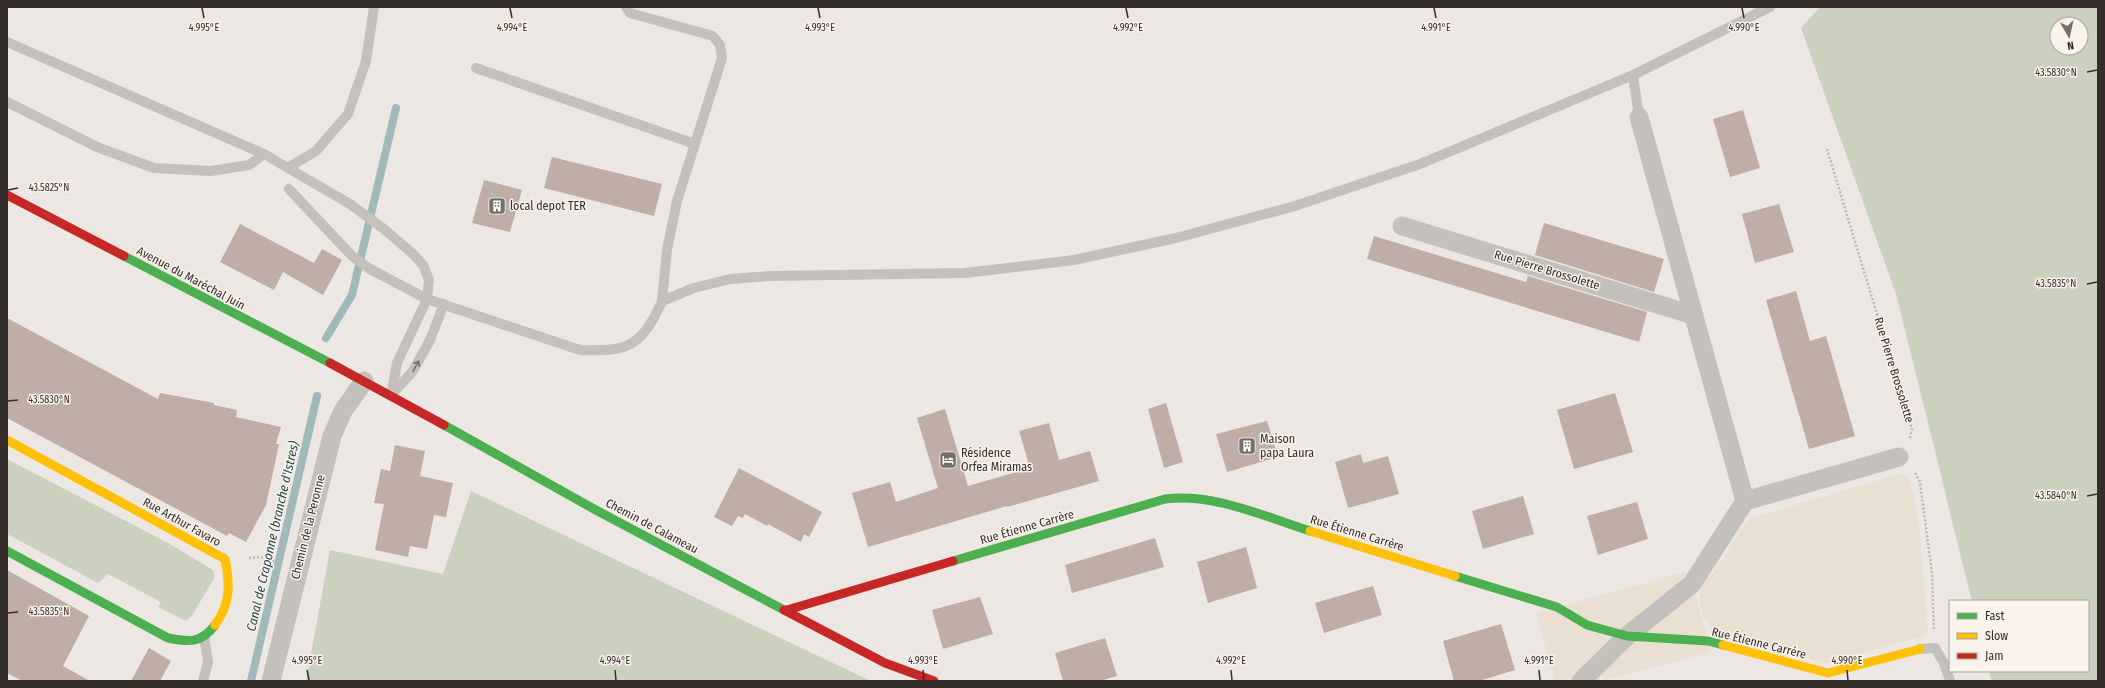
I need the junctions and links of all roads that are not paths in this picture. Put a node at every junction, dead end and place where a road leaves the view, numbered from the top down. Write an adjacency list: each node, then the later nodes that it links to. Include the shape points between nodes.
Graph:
1 (374, 7): 13 (lane, via 366,61 348,114 316,150)
2 (626, 7): 11 (lane, via 630,13 713,36 720,44 722,58)
3 (1750, 7): 5 (lane)
4 (1770, 7): 5 (lane)
5 (1748, 18): 8 (lane)
6 (7, 42): 12 (lane)
7 (476, 68): 11 (lane)
8 (1633, 75): 10 (lane); 19 (lane, via 1420,164 1295,206 1176,238 1074,260 965,273 730,279 694,288)
9 (7, 102): 12 (lane, via 97,147 154,168 211,171 250,165)
10 (1639, 117): 21 (street)
11 (695, 144): 19 (lane, via 677,201 667,250)
12 (264, 154): 13 (lane)
13 (289, 167): 18 (lane, via 362,213 413,254 423,265 429,280)
14 (289, 189): 18 (lane, via 352,256 370,269)
15 (7, 195): 16 (street, Avenue du Maréchal Juin)
16 (11, 200): 22 (street, Avenue du Maréchal Juin)
17 (1402, 226): 21 (street, Rue Pierre Brossolette)
18 (427, 299): 20 (lane); 23 (lane, via 397,363)
19 (662, 301): 20 (lane, via 643,336 627,346 604,351 580,350)
20 (444, 304): 23 (lane, one-way to 20, via 413,372 430,340)
21 (1693, 314): 26 (street)
22 (364, 381): 23 (street, Chemin de Calameau); 33 (street, Chemin de la Peronne, via 343,412 332,436)
23 (391, 395): 28 (street, Chemin de Calameau, via 594,509)
24 (7, 440): 29 (street, Rue Arthur Favaro, via 225,559 229,581 226,605 216,624)
25 (1899, 457): 26 (street)
26 (1745, 501): 30 (street, via 1692,584)
27 (7, 551): 29 (street, via 168,638 187,642)
28 (787, 610): 30 (street, Rue Étienne Carrère, via 1165,499 1182,497 1210,500 1550,604 1587,624); 34 (street, Chemin de Calameau, via 886,663)
29 (204, 636): 32 (lane, via 208,662)
30 (1627, 636): 31 (street, Rue Étienne Carrère, via 1708,641 1828,673); 35 (street)
31 (1920, 649): 36 (lane, via 1935,648)
32 (203, 681)
33 (271, 681)
34 (934, 681)
35 (1581, 681)
36 (1950, 681)

